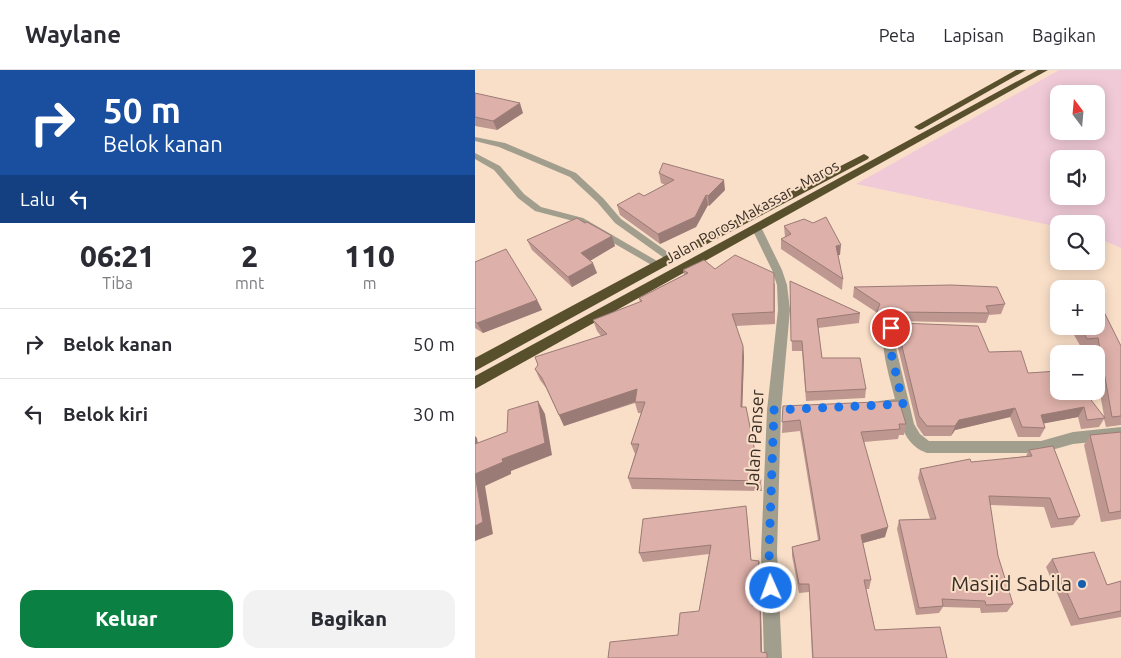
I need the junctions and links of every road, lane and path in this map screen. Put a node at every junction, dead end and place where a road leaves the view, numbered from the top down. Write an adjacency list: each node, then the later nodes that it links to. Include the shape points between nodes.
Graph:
1 (1023, 70): 6 (highway, Jalan Poros Makassar - Maros)
2 (1044, 70): 5 (highway, Jalan Poros Makassar - Maros)
3 (475, 139): 6 (street, via 502,145 573,175 618,221)
4 (475, 156): 7 (street, via 497,168 521,196 538,209 580,220)
5 (757, 229): 10 (highway, Jalan Poros Makassar - Maros); 14 (street, Jalan Panser, via 777,270 783,310 769,553)
6 (671, 258): 7 (highway, Jalan Poros Makassar - Maros)
7 (659, 265): 9 (highway, Jalan Poros Makassar - Maros)
8 (924, 328): 11 (street, via 895,327 889,330)
9 (475, 365)
10 (475, 382)
11 (903, 404): 12 (street); 13 (street, via 911,433 916,441 927,447 1041,447 1073,438)
12 (873, 406)
13 (1121, 433)
14 (773, 658)

